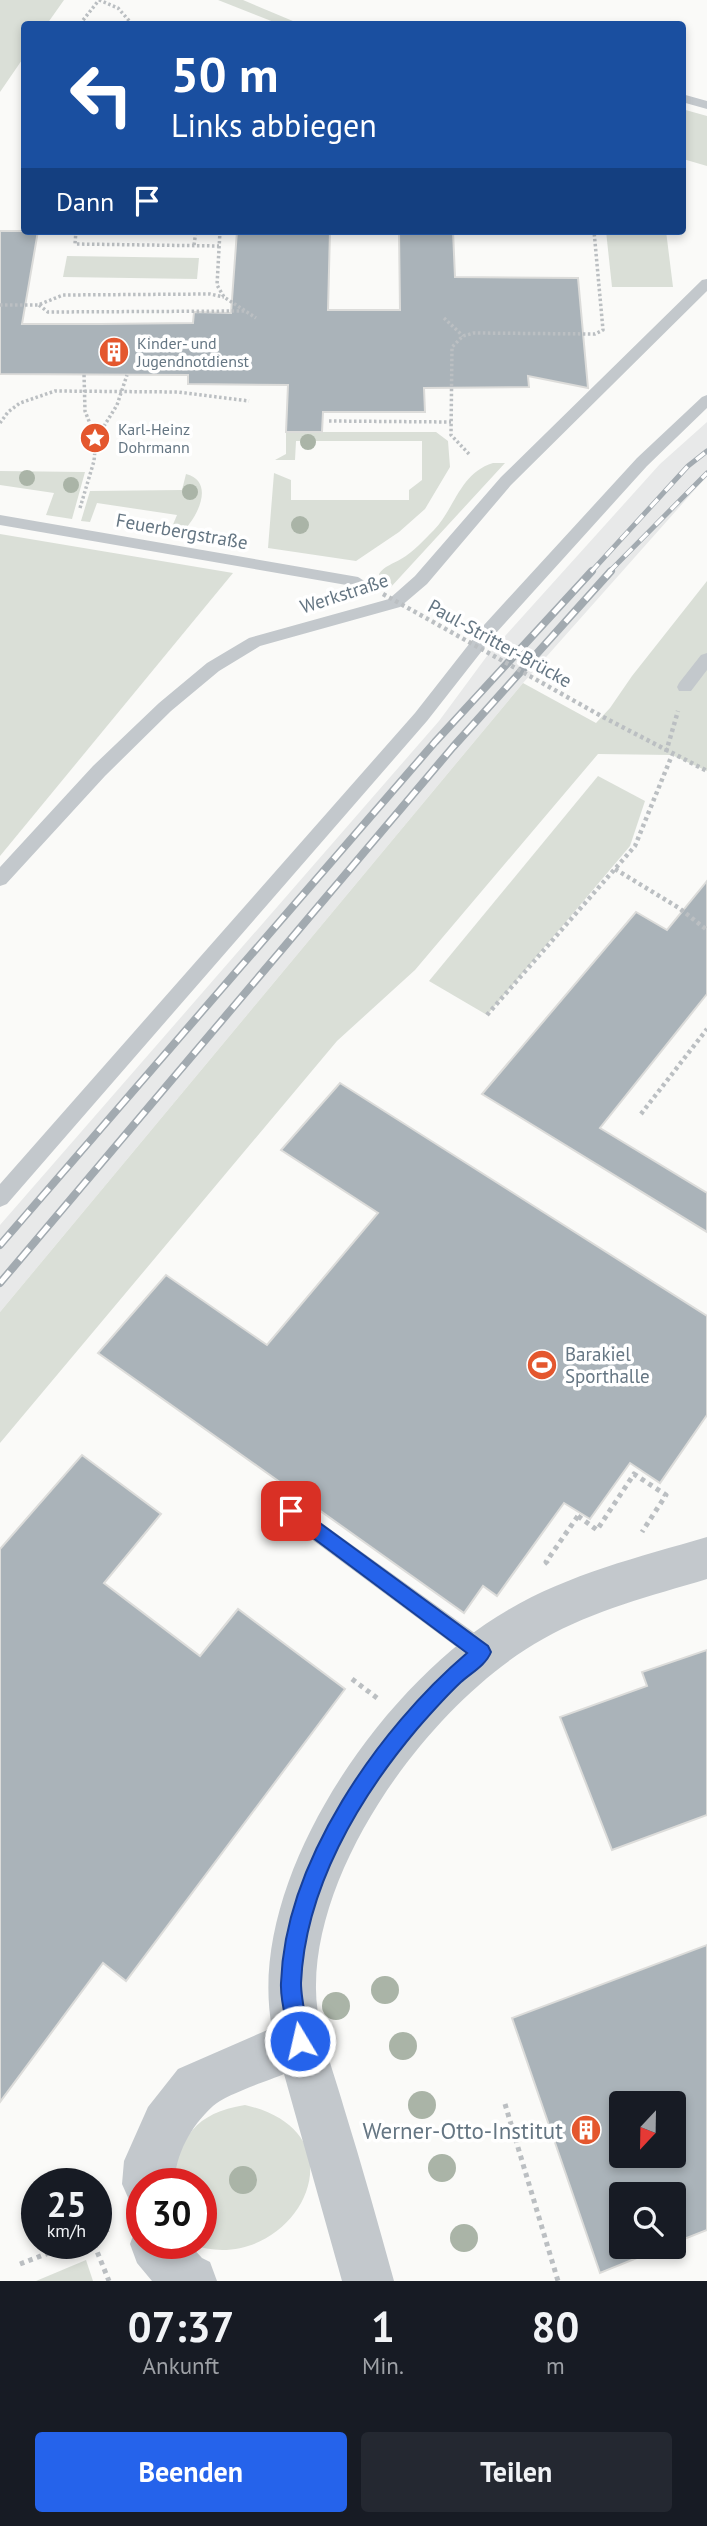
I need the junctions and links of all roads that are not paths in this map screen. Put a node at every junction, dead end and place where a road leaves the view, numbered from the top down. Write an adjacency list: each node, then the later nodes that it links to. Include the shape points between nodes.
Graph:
1 (686, 99): 2 (lane)
2 (707, 105)
3 (707, 283): 9 (lane, Werkstraße, via 506,481 421,580 394,603 255,642 213,667 99,771)
4 (707, 400): 10 (lane, via 642,461 490,629 421,717)
5 (0, 520): 6 (lane, Feuerbergstraße)
6 (358, 582)
7 (707, 659): 8 (lane)
8 (685, 687)
9 (0, 879)
10 (0, 1198)
11 (291, 1511): 13 (lane)
12 (707, 1558): 13 (street, via 570,1601)
13 (482, 1652): 14 (street, via 410,1723 364,1784 333,1839 308,1894 295,1944 291,1986)
14 (300, 2041): 15 (street, via 196,2087 166,2125); 17 (street)
15 (149, 2168)
16 (168, 2259): 18 (street)
17 (357, 2277)
18 (191, 2281)

